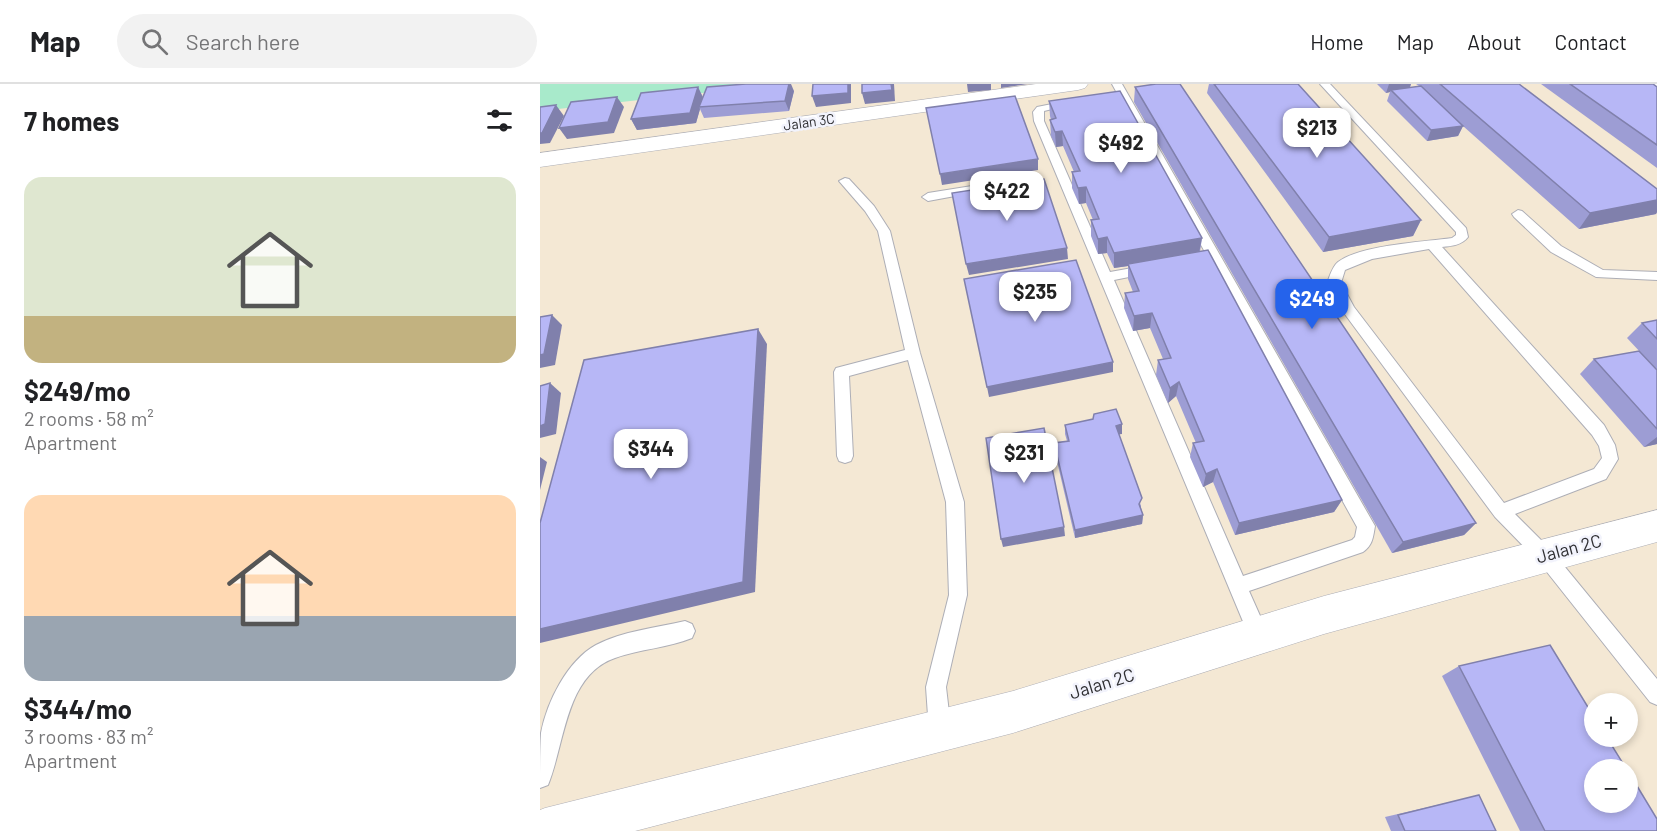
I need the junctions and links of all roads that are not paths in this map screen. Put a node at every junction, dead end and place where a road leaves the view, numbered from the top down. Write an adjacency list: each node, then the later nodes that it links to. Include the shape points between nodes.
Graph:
1 (1078, 84): 5 (street, Jalan 3C)
2 (1325, 84): 10 (lane, via 1462,231 1462,237 1455,241)
3 (1117, 93): 19 (lane, via 1366,526 1363,542 1357,546)
4 (1092, 101): 13 (lane, via 1050,106 1038,112)
5 (540, 160)
6 (845, 181): 14 (lane, via 884,231)
7 (1016, 182): 8 (lane)
8 (928, 197)
9 (1518, 214): 12 (lane, via 1556,249 1601,274)
10 (1433, 245): 16 (lane, via 1344,264 1334,283 1349,310); 16 (lane, via 1598,430 1607,445 1610,459 1600,474)
11 (1160, 267): 13 (lane)
12 (1657, 276)
13 (1106, 277): 19 (lane)
14 (913, 352): 15 (lane, via 841,372); 23 (lane, via 955,502 958,596 936,687)
15 (845, 456)
16 (1501, 512): 18 (lane)
17 (1657, 526): 18 (street, Jalan 2C)
18 (1545, 556): 21 (street, Jalan 2C); 22 (lane)
19 (1238, 586): 21 (lane)
20 (686, 631): 24 (lane, via 597,655 574,680 552,728)
21 (1259, 636): 23 (street, Jalan 2C)
22 (1657, 695)
23 (940, 731): 25 (street, Jalan 2C)
24 (540, 777)
25 (544, 831)

